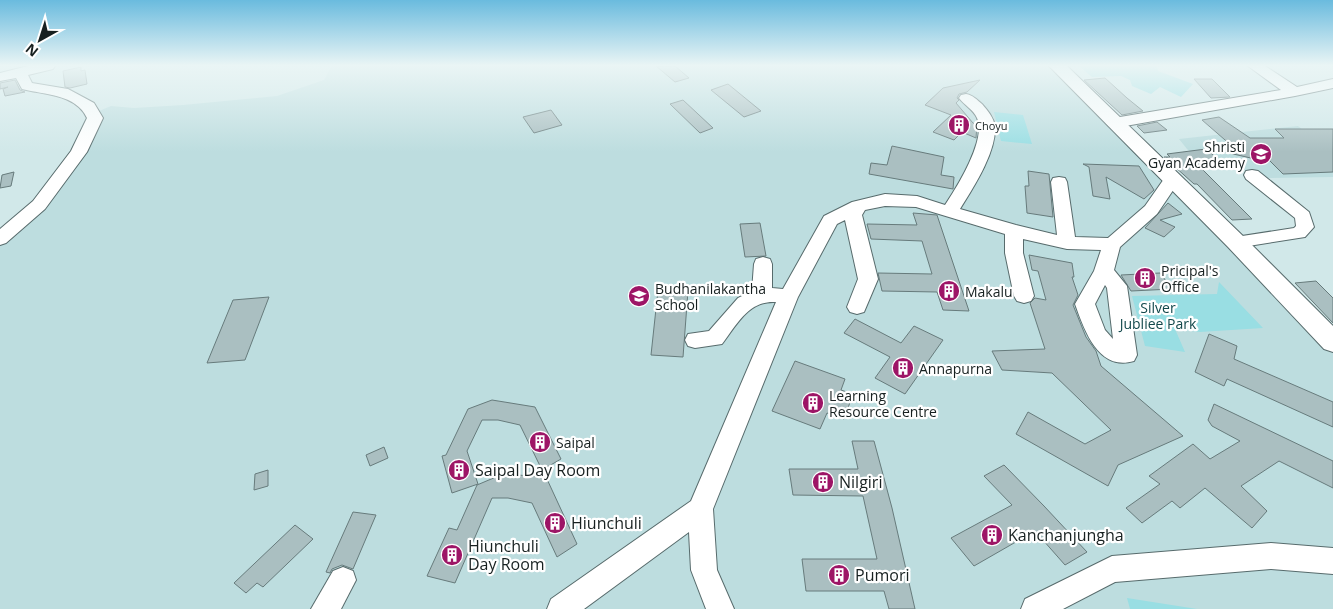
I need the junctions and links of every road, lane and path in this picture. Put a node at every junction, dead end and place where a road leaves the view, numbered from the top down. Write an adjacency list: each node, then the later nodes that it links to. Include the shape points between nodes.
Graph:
1 (67, 94): 12 (street, via 89,106 95,118 79,152 39,205)
2 (1085, 94): 5 (main road)
3 (1281, 94): 5 (street)
4 (966, 98): 10 (street, via 985,118 988,135 968,184)
5 (1114, 123): 7 (main road)
6 (1252, 175): 13 (street, via 1303,216 1305,227 1299,233)
7 (1172, 180): 13 (main road); 15 (street, via 1152,210)
8 (1059, 182): 14 (street)
9 (858, 206): 10 (street, via 885,200 917,202); 20 (street, via 830,220); 21 (street, via 853,215 868,279)
10 (949, 212): 11 (street)
11 (1014, 231): 14 (street); 19 (street, via 1014,253)
12 (0, 239)
13 (1236, 242): 23 (main road)
14 (1067, 243): 15 (street)
15 (1112, 244): 17 (street)
16 (763, 264): 18 (street)
17 (1104, 271)
18 (762, 294): 20 (street); 22 (street, via 745,302 716,338)
19 (1024, 296)
20 (788, 297): 24 (street)
21 (857, 308)
22 (695, 340)
23 (1333, 342)
24 (700, 509): 28 (street); 29 (street, via 704,570)
25 (1333, 561): 30 (street, via 1272,556 1112,569)
26 (343, 580): 27 (street)
27 (325, 609)
28 (561, 609)
29 (720, 609)
30 (1035, 609)

